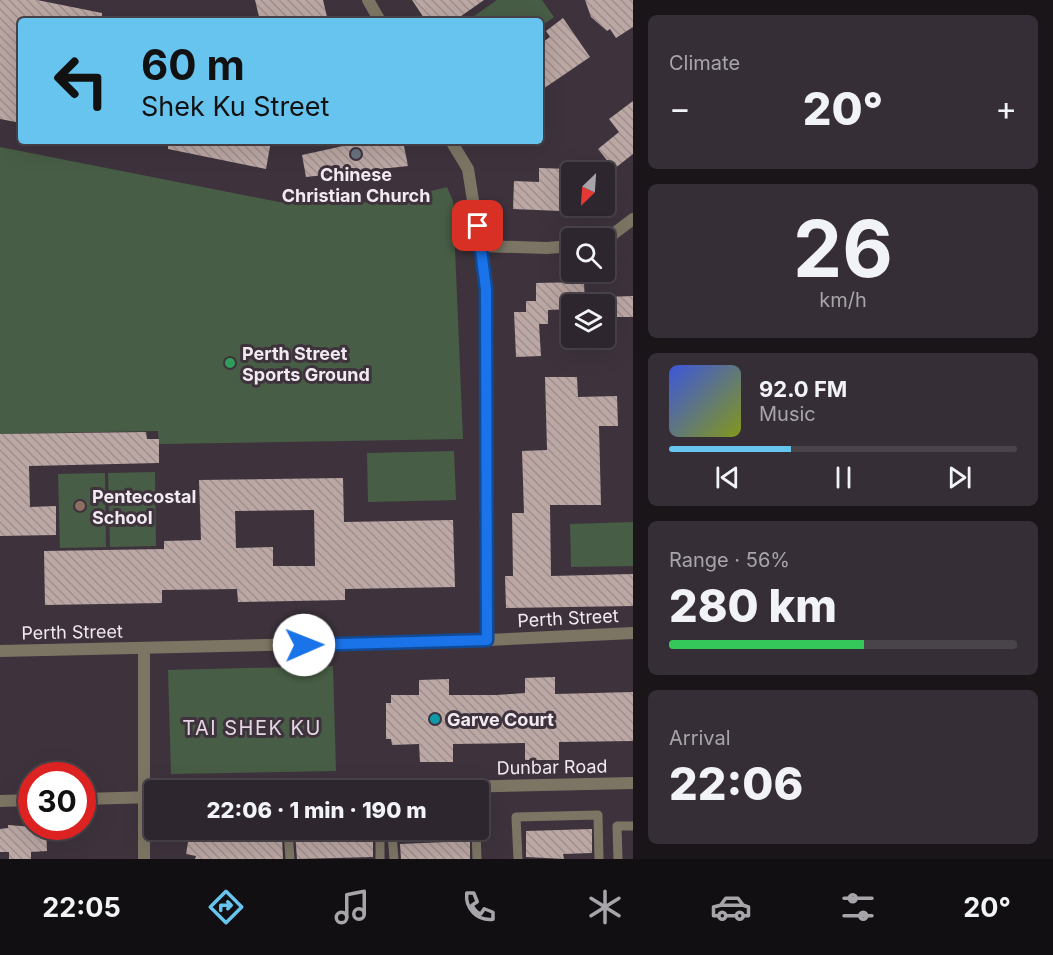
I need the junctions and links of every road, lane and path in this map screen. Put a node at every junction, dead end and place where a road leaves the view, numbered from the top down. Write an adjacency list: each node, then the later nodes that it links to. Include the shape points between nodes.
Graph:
1 (368, 0): 2 (street)
2 (378, 18)
3 (453, 144): 6 (street, via 468,169)
4 (633, 219): 5 (street)
5 (615, 233)
6 (481, 246): 7 (street); 9 (street, via 486,289)
7 (561, 247)
8 (633, 633): 9 (street, Perth Street)
9 (487, 640): 10 (street, Perth Street)
10 (144, 649): 11 (street, Perth Street); 12 (street, Perth Street)
11 (0, 651)
12 (148, 780)
13 (633, 783): 14 (street, Dunbar Road)
14 (489, 786)
15 (144, 798): 16 (street)
16 (96, 799)
17 (18, 800): 18 (street)
18 (0, 801)
19 (633, 826): 32 (lane, via 617,826)
20 (146, 840): 25 (street, Perth Street)
21 (289, 840): 26 (lane)
22 (380, 840): 27 (lane)
23 (392, 840): 28 (lane)
24 (476, 840): 29 (lane)
25 (144, 859)
26 (290, 859)
27 (380, 859)
28 (394, 859)
29 (477, 859)
30 (518, 859): 31 (lane, via 516,817 598,814)
31 (599, 859)
32 (618, 859)

